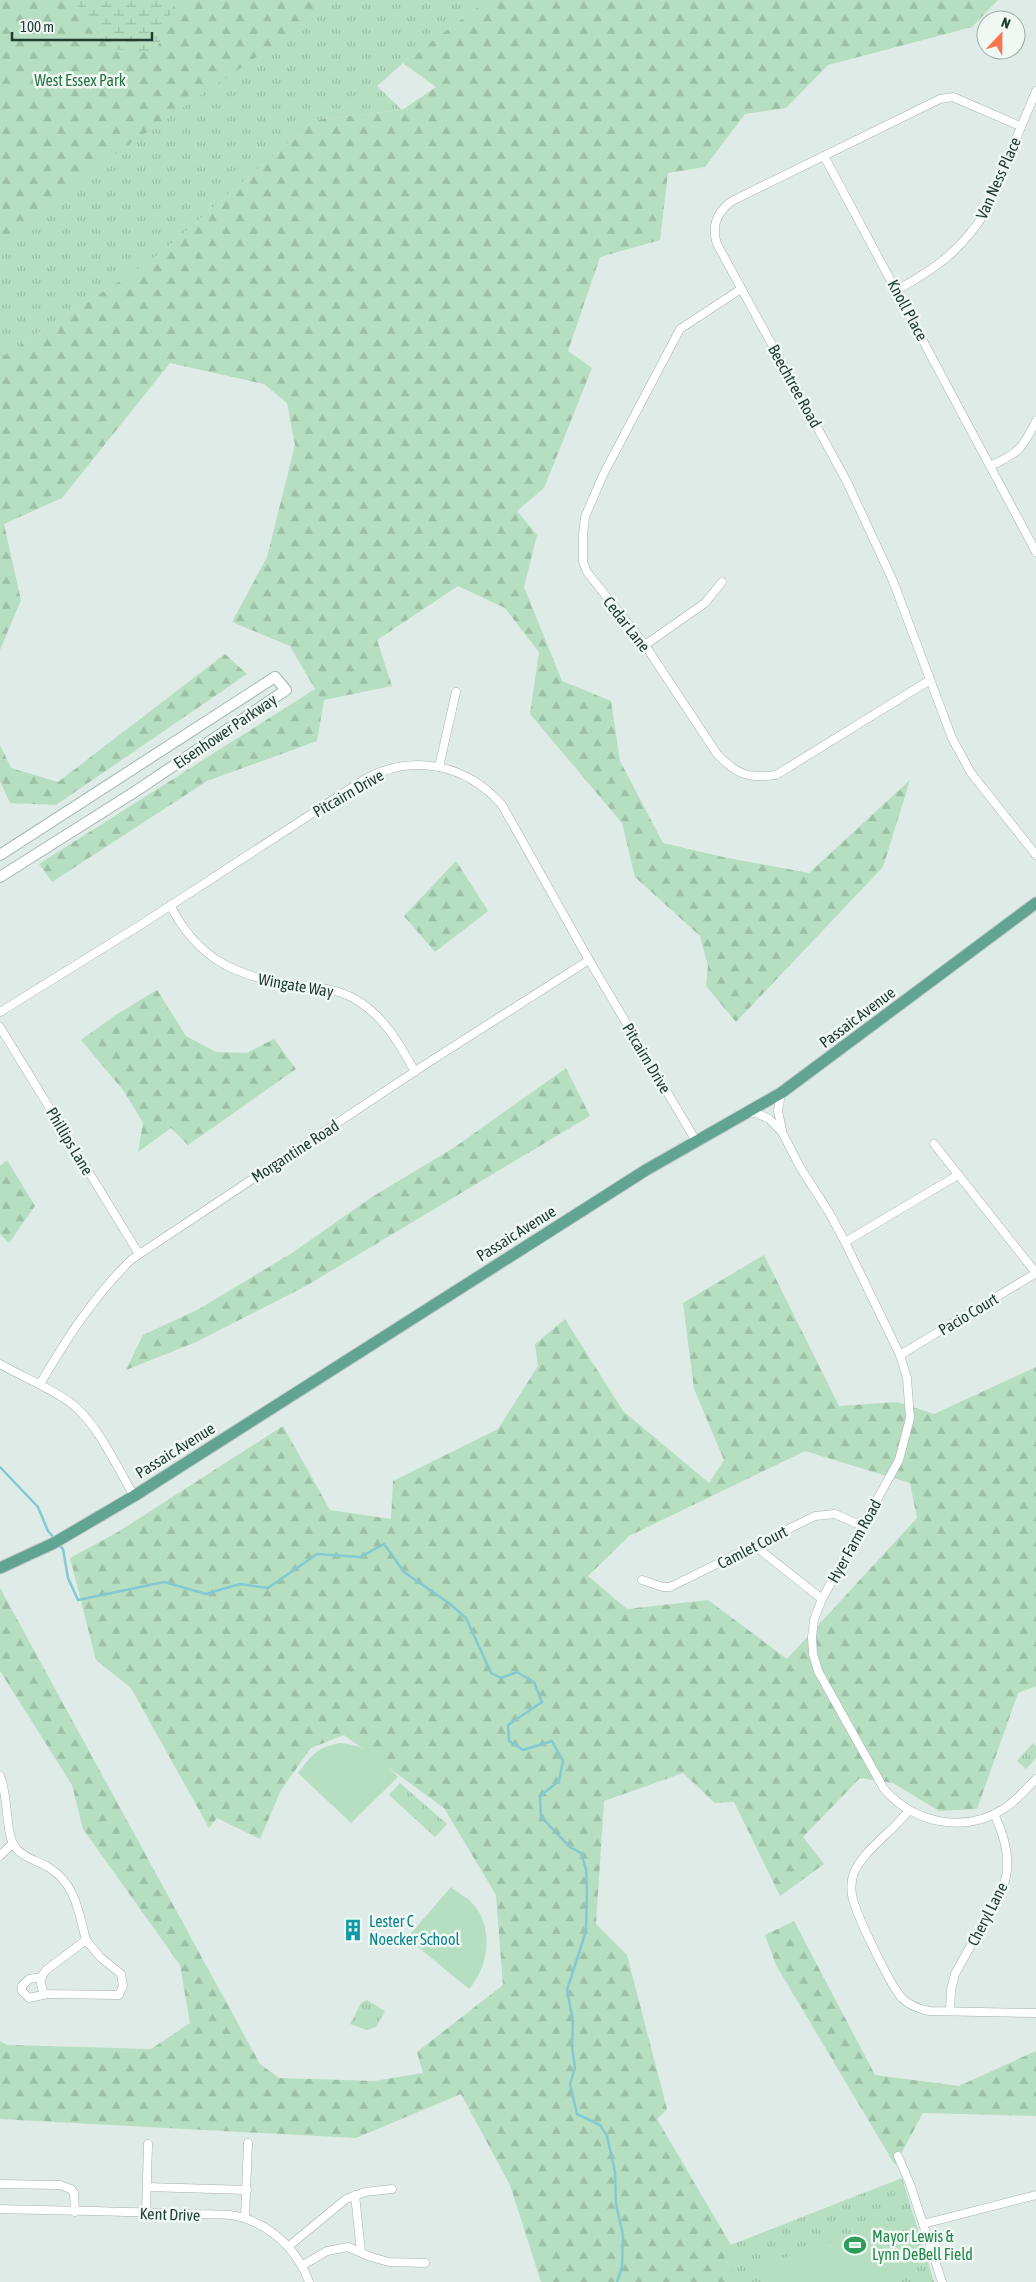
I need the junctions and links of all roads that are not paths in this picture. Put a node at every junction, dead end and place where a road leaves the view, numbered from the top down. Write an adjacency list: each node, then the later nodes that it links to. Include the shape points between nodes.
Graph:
1 (1036, 91): 2 (street, Van Ness Place)
2 (1020, 126): 3 (street, Beechtree Road, via 953,97 940,99); 5 (street, Van Ness Place, via 986,211 975,229 963,244 933,269)
3 (824, 156): 4 (street, Beechtree Road, via 732,201 719,213 714,227 715,237); 5 (street, Knoll Place)
4 (741, 289): 10 (street, Cedar Lane, via 680,329 603,475 585,517 583,562 586,572); 11 (street, Beechtree Road, via 847,482 893,581)
5 (897, 290): 7 (street, Knoll Place)
6 (1036, 421): 7 (street, via 1021,449)
7 (990, 466): 8 (street, Knoll Place)
8 (1036, 552)
9 (722, 582): 10 (street, via 706,603)
10 (645, 645): 11 (street, Cedar Lane, via 717,754 736,771 760,777 776,776)
11 (930, 680): 15 (street, Beechtree Road, via 952,738 971,773)
12 (456, 692): 13 (street)
13 (439, 766): 18 (street, Pitcairn Drive, via 406,765 375,774); 19 (street, Pitcairn Drive, via 469,777 502,805)
14 (0, 855): 16 (street, Eisenhower Parkway, via 275,677 286,690)
15 (1036, 855)
16 (0, 877)
17 (1036, 904): 23 (main road, Passaic Avenue)
18 (170, 905): 20 (street, Pitcairn Drive); 22 (street, Wingate Way, via 193,940 224,965 262,980 332,989 365,1006 391,1032)
19 (589, 960): 22 (street, Morgantine Road); 26 (street, Pitcairn Drive)
20 (0, 1012)
21 (0, 1027): 30 (street, Phillips Lane)
22 (414, 1072): 30 (street, Morgantine Road)
23 (781, 1093): 24 (main road, Passaic Avenue); 25 (street, Hyer Farm Road, via 778,1111)
24 (747, 1112): 25 (street, Hyer Farm Road, via 770,1118); 26 (main road, Passaic Avenue)
25 (782, 1132): 29 (street, Hyer Farm Road)
26 (696, 1141): 35 (main road, Passaic Avenue)
27 (934, 1144): 28 (street, Pacio Court)
28 (958, 1175): 29 (street); 31 (street, Pacio Court)
29 (845, 1242): 32 (street, Hyer Farm Road)
30 (139, 1254): 34 (street, Morgantine Road, via 93,1301)
31 (1036, 1273): 32 (street, Pacio Court)
32 (900, 1355): 36 (street, Hyer Farm Road, via 909,1388 908,1431 899,1460)
33 (0, 1364): 34 (street)
34 (40, 1384): 35 (street, via 73,1405 87,1420)
35 (134, 1496): 38 (main road, Passaic Avenue, via 58,1540)
36 (862, 1526): 37 (street, Camlet Court, via 845,1517 823,1514); 40 (street, Hyer Farm Road)
37 (755, 1546): 39 (street, Camlet Court, via 670,1587); 40 (street)
38 (0, 1568)
39 (642, 1580)
40 (822, 1599): 43 (street, Hyer Farm Road, via 812,1637 818,1671 876,1777 893,1799)
41 (0, 1776): 45 (street)
42 (1036, 1779): 44 (street, Hyer Farm Road, via 1016,1799)
43 (909, 1810): 44 (street, Hyer Farm Road, via 928,1819 953,1823); 50 (street, via 858,1866 852,1881 852,1895 890,1980 901,1997 919,2009)
44 (994, 1814): 50 (street, Cheryl Lane, via 1004,1836 1007,1874 955,1974)
45 (13, 1843): 46 (street); 47 (street, via 24,1855 51,1869 73,1892)
46 (0, 1856)
47 (86, 1940): 48 (street, via 46,1970); 49 (street, via 121,1974 123,1986 119,1995)
48 (42, 1977): 49 (street, via 40,1985); 49 (street, via 25,1982 22,1991 29,1998)
49 (47, 1994)
50 (950, 2011): 51 (street)
51 (1036, 2013)
52 (248, 2143): 58 (street)
53 (148, 2144): 56 (street)
54 (898, 2156): 65 (street)
55 (0, 2184): 62 (street, via 65,2186 74,2193)
56 (147, 2187): 58 (street); 63 (street)
57 (392, 2189): 59 (street)
58 (247, 2190): 64 (street)
59 (354, 2195): 66 (street); 67 (street)
60 (1036, 2195): 65 (street)
61 (0, 2208): 62 (street, Kent Drive)
62 (75, 2212): 63 (street, Kent Drive)
63 (146, 2212): 64 (street, Kent Drive)
64 (245, 2218): 66 (street, Kent Drive, via 261,2225)
65 (923, 2224): 71 (street)
66 (289, 2246): 69 (street, Kent Drive)
67 (361, 2252): 68 (street, via 389,2262); 69 (street, via 340,2247)
68 (425, 2264)
69 (303, 2265): 70 (street, Kent Drive)
70 (309, 2282)
71 (942, 2282)

